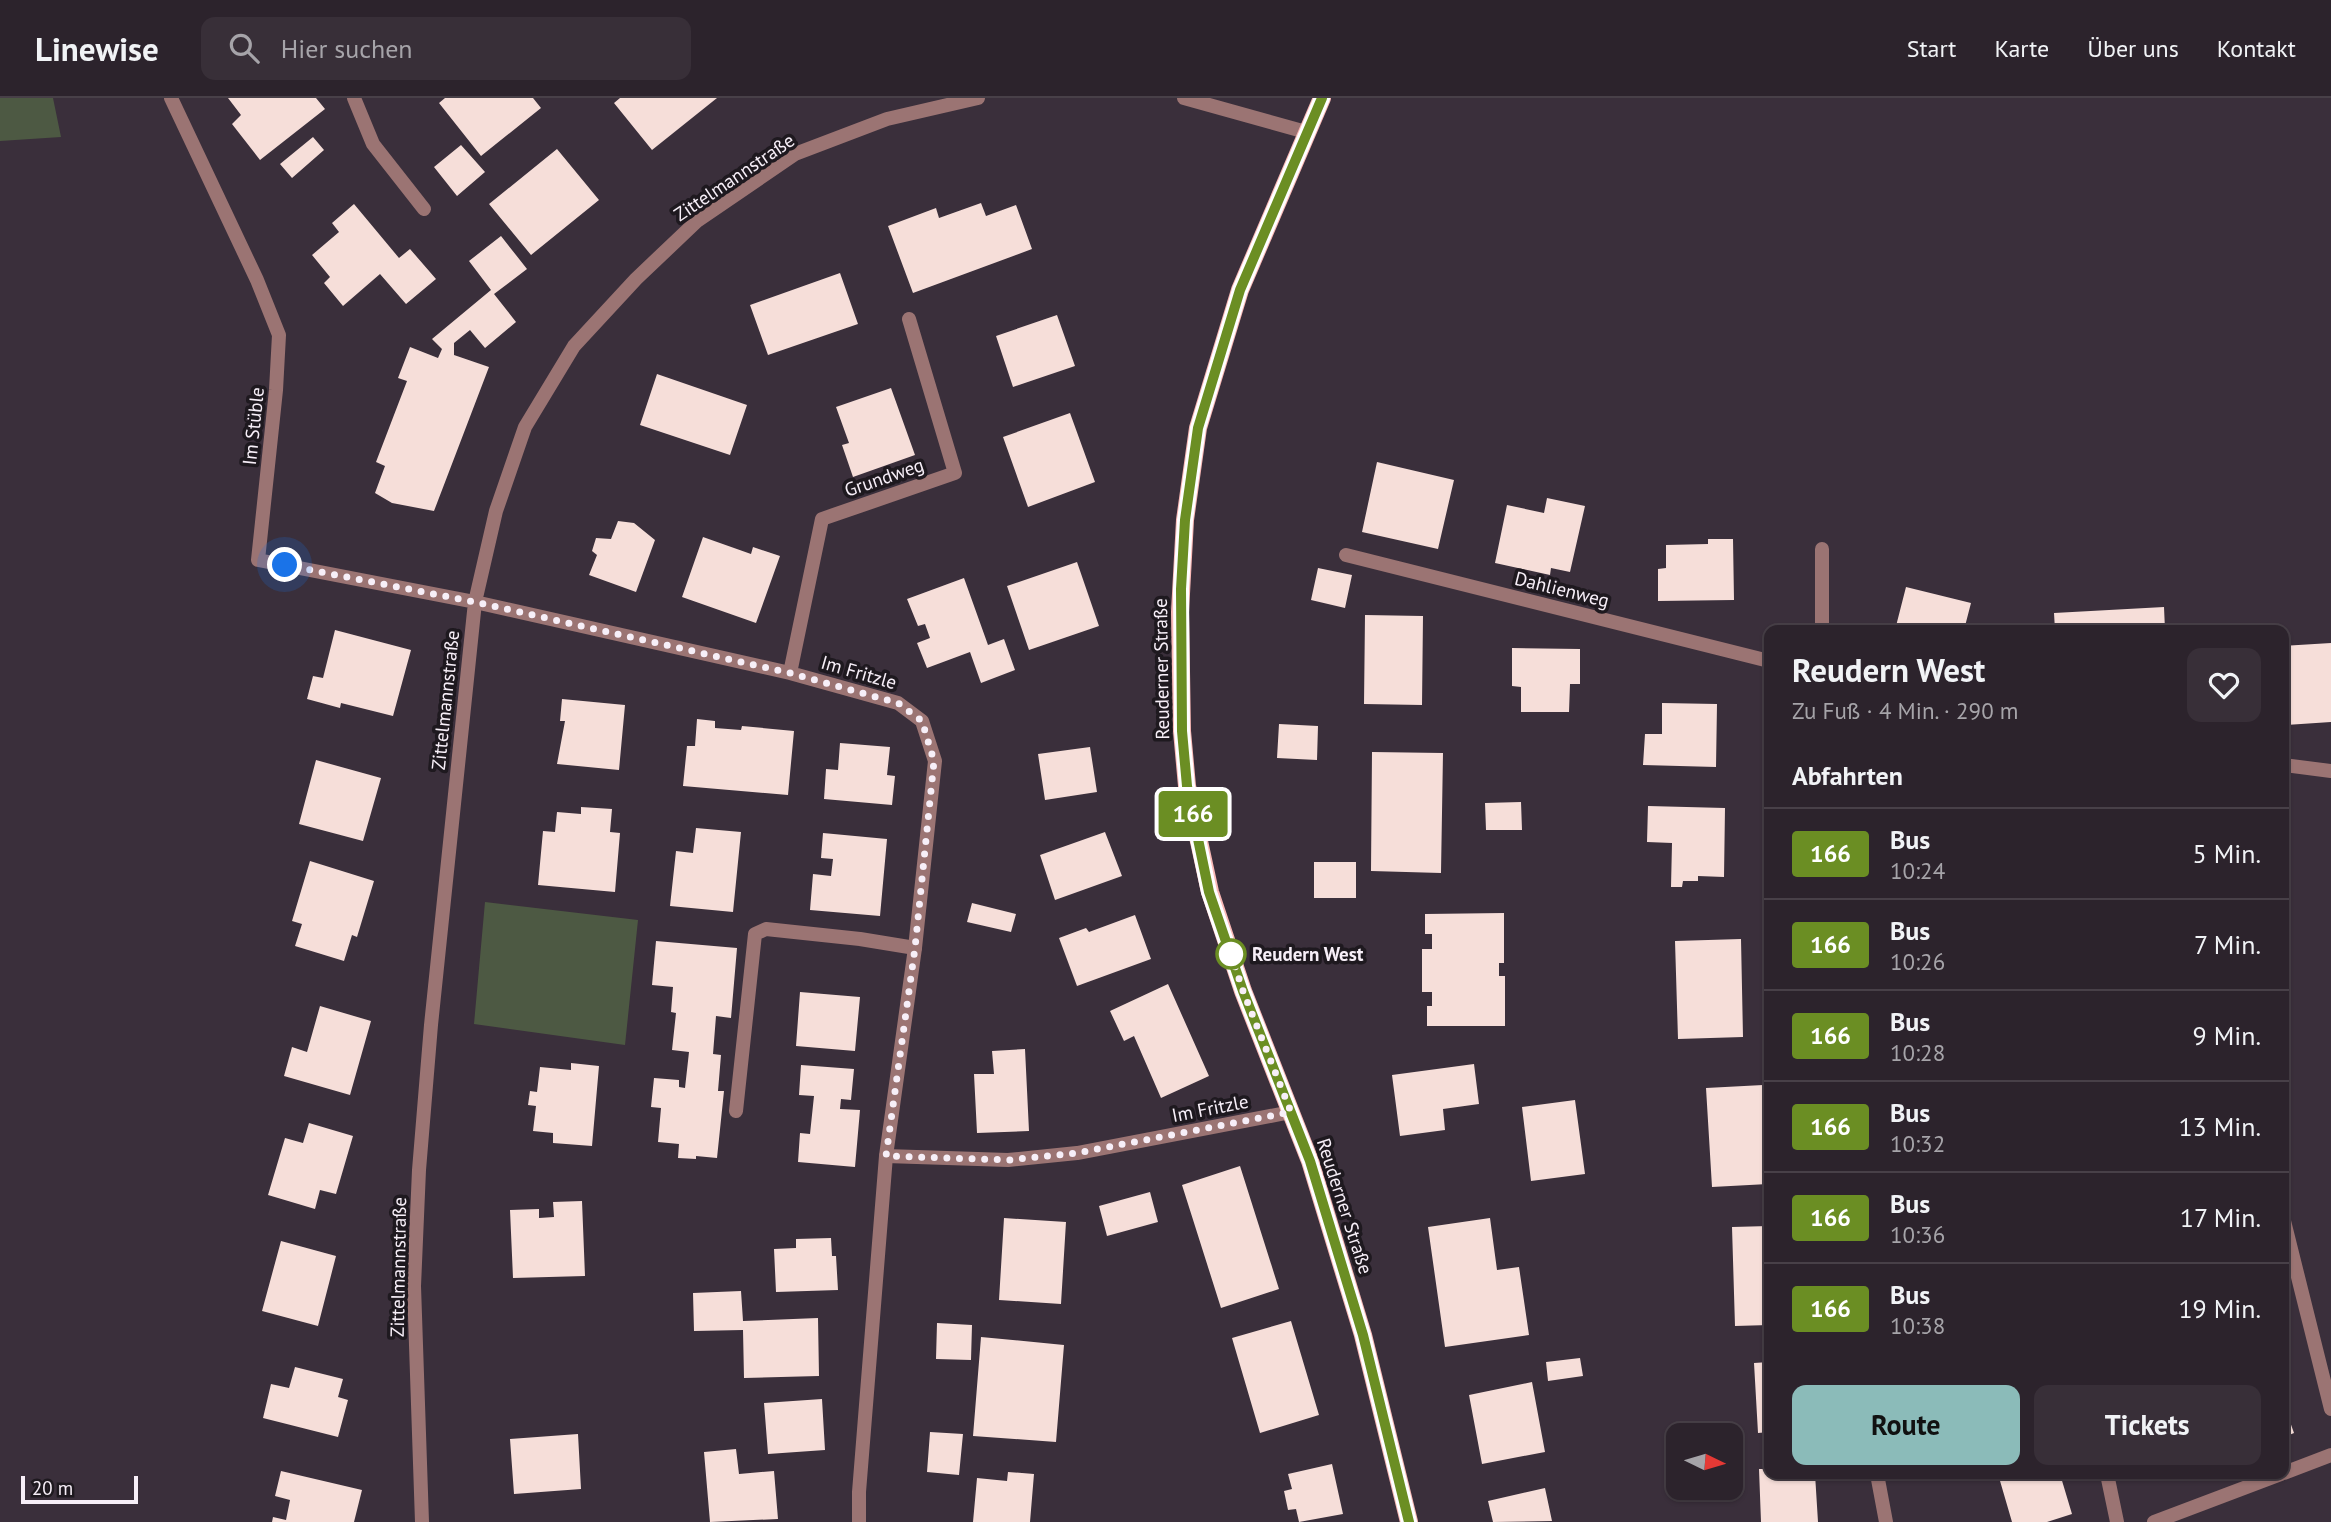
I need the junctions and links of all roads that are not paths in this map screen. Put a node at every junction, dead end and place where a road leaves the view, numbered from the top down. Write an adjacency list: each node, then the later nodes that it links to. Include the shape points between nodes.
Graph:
1 (171, 98): 11 (street, Im Stüble, via 279,335 258,560)
2 (354, 98): 7 (street, via 373,144)
3 (978, 98): 11 (street, Zittelmannstraße, via 887,119 795,154 697,221 636,279 574,346 526,427 496,511)
4 (1184, 98): 6 (street)
5 (1322, 98): 6 (main road, Reuderner Straße)
6 (1306, 132): 19 (main road, Reuderner Straße, via 1240,290 1198,428 1185,520 1180,612 1187,786 1209,892)
7 (424, 209)
8 (909, 319): 14 (street, Grundweg, via 955,473 822,519)
9 (1822, 549): 12 (street)
10 (1346, 555): 13 (street, Dahlienweg)
11 (475, 602): 14 (street, Im Fritzle); 28 (street, Zittelmannstraße, via 419,1170 414,1286)
12 (1822, 625)
13 (1764, 660)
14 (790, 673): 17 (street, Im Fritzle, via 898,703 922,721 934,761)
15 (2289, 766): 16 (street)
16 (2331, 771)
17 (915, 948): 18 (street, via 766,929 755,934); 20 (street, Im Fritzle)
18 (736, 1111)
19 (1291, 1112): 20 (street, Im Fritzle, via 1077,1153 1009,1160); 30 (main road, Reuderner Straße, via 1363,1335)
20 (886, 1156): 29 (street, Im Fritzle)
21 (2289, 1241): 22 (street)
22 (2331, 1409)
23 (2331, 1455): 24 (street)
24 (2289, 1471)
25 (1878, 1479): 31 (street)
26 (2108, 1479): 32 (street)
27 (2267, 1479): 33 (street)
28 (422, 1522)
29 (859, 1522)
30 (1409, 1522)
31 (1886, 1522)
32 (2117, 1522)
33 (2154, 1522)

